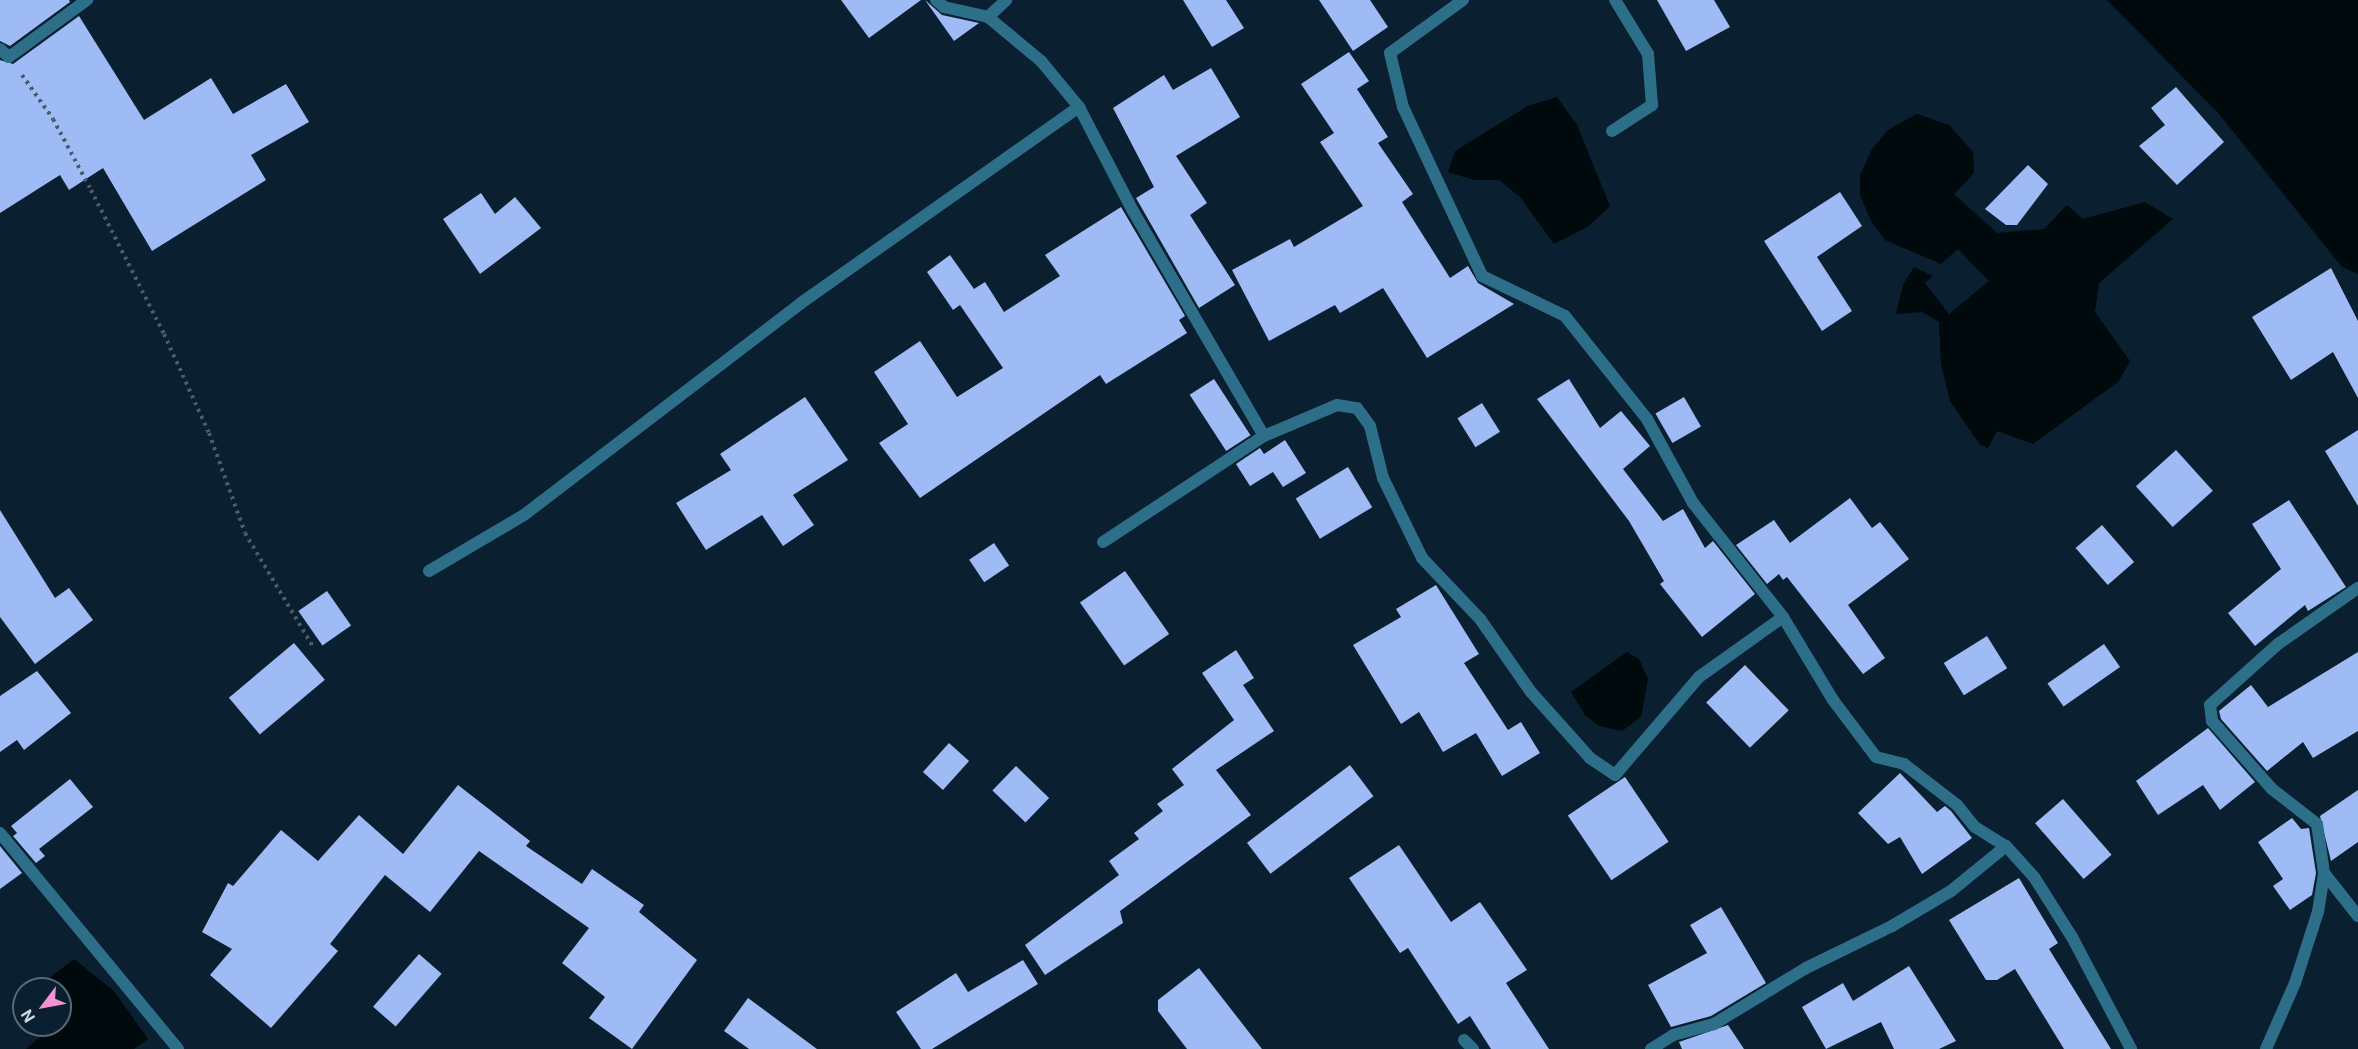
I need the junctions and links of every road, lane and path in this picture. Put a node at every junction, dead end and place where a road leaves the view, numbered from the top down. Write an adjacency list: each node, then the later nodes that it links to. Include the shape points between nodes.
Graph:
1 (87, 0): 7 (street)
2 (936, 0): 6 (street, via 944,7)
3 (1006, 0): 6 (street)
4 (1463, 0): 14 (street, via 1390,53 1403,107 1482,276 1565,316 1647,418 1693,503)
5 (1616, 0): 9 (street, via 1648,54 1652,105)
6 (988, 17): 8 (street, via 1041,61)
7 (5, 53): 15 (path, via 53,119 91,190 173,354 245,533)
8 (1079, 106): 10 (street, via 1133,211); 12 (street, via 801,303 524,515)
9 (1612, 131)
10 (1264, 436): 11 (street); 14 (street, via 1337,405 1357,408 1370,426 1383,478 1422,558 1480,619 1531,693 1590,758 1615,775 1699,677)
11 (1103, 542)
12 (429, 571)
13 (2358, 588): 18 (street, via 2278,644 2210,705 2212,721 2272,789 2318,824)
14 (1783, 617): 17 (street, via 1833,700 1876,757 1904,764 1957,806 1975,827)
15 (312, 645)
16 (0, 833): 20 (street)
17 (2006, 846): 21 (street, via 1952,891 1892,926 1806,968 1714,1024 1673,1035); 22 (street, via 2034,877 2072,937)
18 (2324, 873): 19 (street); 23 (street, via 2318,912 2298,973)
19 (2358, 916)
20 (178, 1049)
21 (1651, 1049)
22 (2131, 1049)
23 (2266, 1049)

